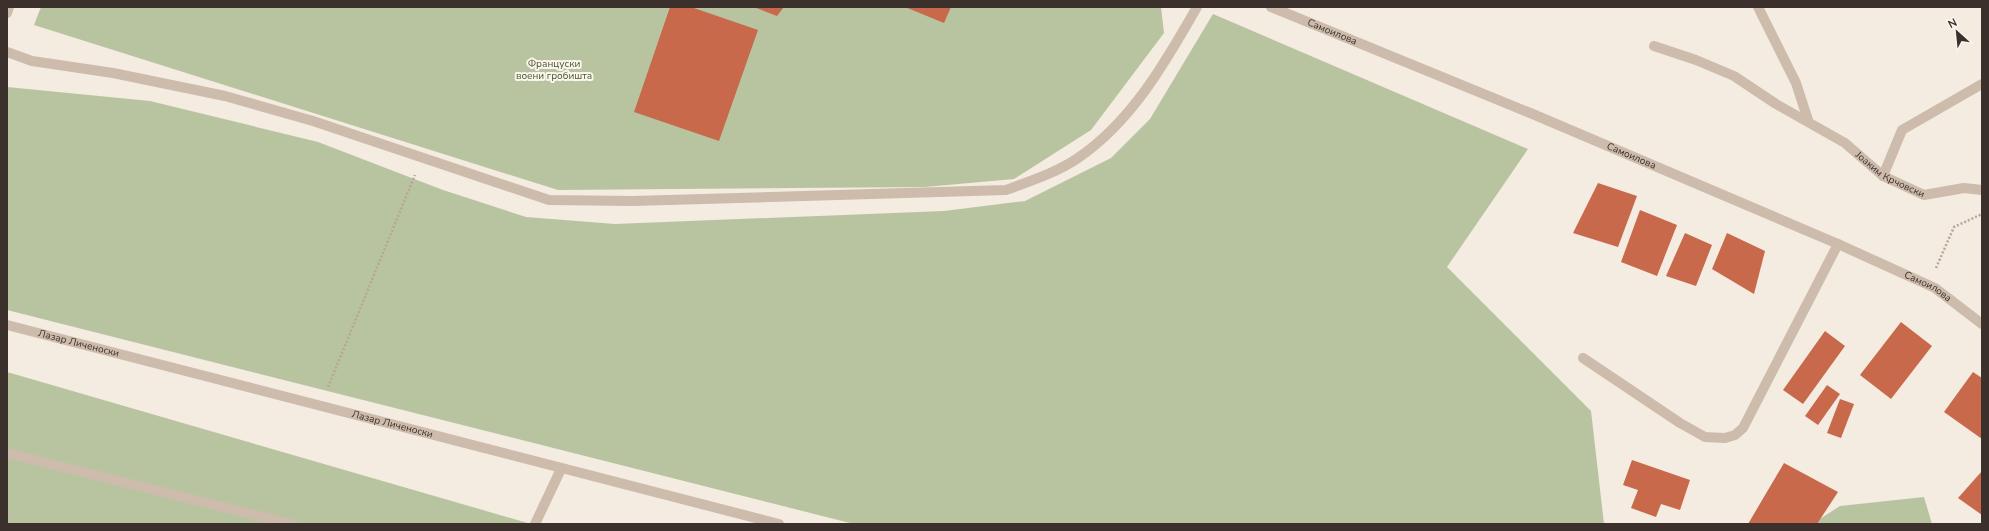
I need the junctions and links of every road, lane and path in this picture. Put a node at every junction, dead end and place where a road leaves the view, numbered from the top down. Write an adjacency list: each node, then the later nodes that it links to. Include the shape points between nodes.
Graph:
1 (9, 7): 5 (street)
2 (1197, 7): 10 (street, via 1152,81 1108,135 1077,159 1043,177 1006,190 549,200)
3 (1271, 7): 14 (street, Самоилова, via 1542,118)
4 (1758, 7): 9 (street, via 1796,83)
5 (7, 13)
6 (1654, 46): 9 (street, Јоаким Крчовски, via 1734,76 1776,104)
7 (7, 52): 10 (street, via 32,61 113,73 225,96 313,121)
8 (1982, 84): 11 (street, via 1902,130)
9 (1808, 120): 11 (street, Јоаким Крчовски, via 1845,143)
10 (422, 158): 19 (path)
11 (1884, 176): 12 (street, Јоаким Крчовски, via 1924,195 1964,188)
12 (1982, 190)
13 (1982, 214): 15 (path, via 1954,227 1936,269)
14 (1838, 244): 15 (street, Самоилова); 18 (street, via 1743,428 1735,435 1714,439 1705,437)
15 (1935, 288): 16 (street, Самоилова)
16 (1982, 324)
17 (7, 325): 19 (street, Лазар Личеноски)
18 (1584, 358)
19 (320, 407): 21 (street, Лазар Личеноски)
20 (7, 453): 22 (street)
21 (561, 468): 23 (street); 24 (street, Лазар Личеноски)
22 (292, 524)
23 (535, 524)
24 (778, 524)

